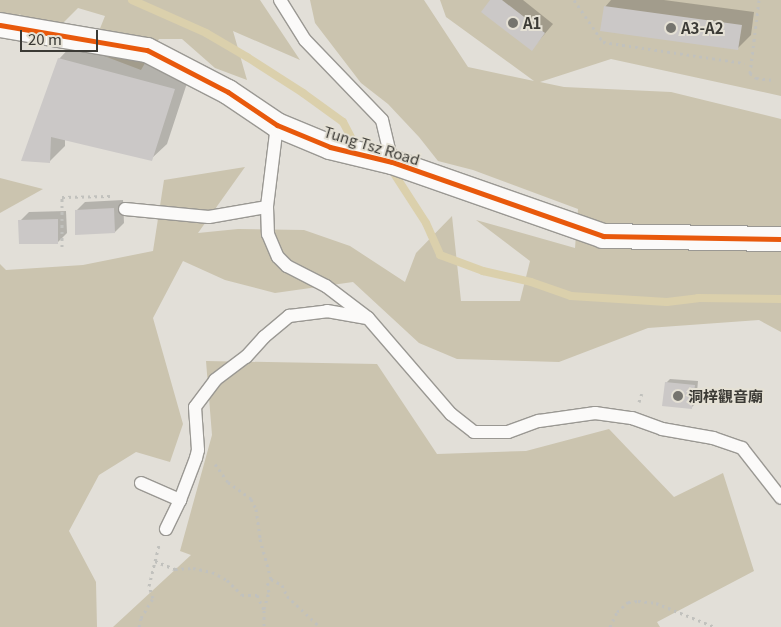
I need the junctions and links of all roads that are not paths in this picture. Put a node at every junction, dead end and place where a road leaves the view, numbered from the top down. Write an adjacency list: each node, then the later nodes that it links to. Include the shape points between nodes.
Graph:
1 (280, 0): 4 (lane, via 305,40 382,120)
2 (0, 25): 3 (street, Tung Tsz Road, via 147,50 228,92)
3 (277, 125): 4 (street, Tung Tsz Road, via 330,147); 5 (lane)
4 (392, 162): 7 (street, Tung Tsz Road, via 602,236)
5 (267, 207): 6 (lane, via 209,217); 8 (lane, via 268,234 278,257 287,266 326,286)
6 (125, 208)
7 (781, 239)
8 (368, 318): 10 (lane, via 451,414 474,432 508,432 539,421 595,413 632,418 662,429 713,438 742,448); 11 (lane, via 327,311 289,316 246,357 215,380 195,407 198,450)
9 (141, 483): 11 (lane)
10 (781, 498)
11 (180, 500): 12 (lane)
12 (166, 529)

